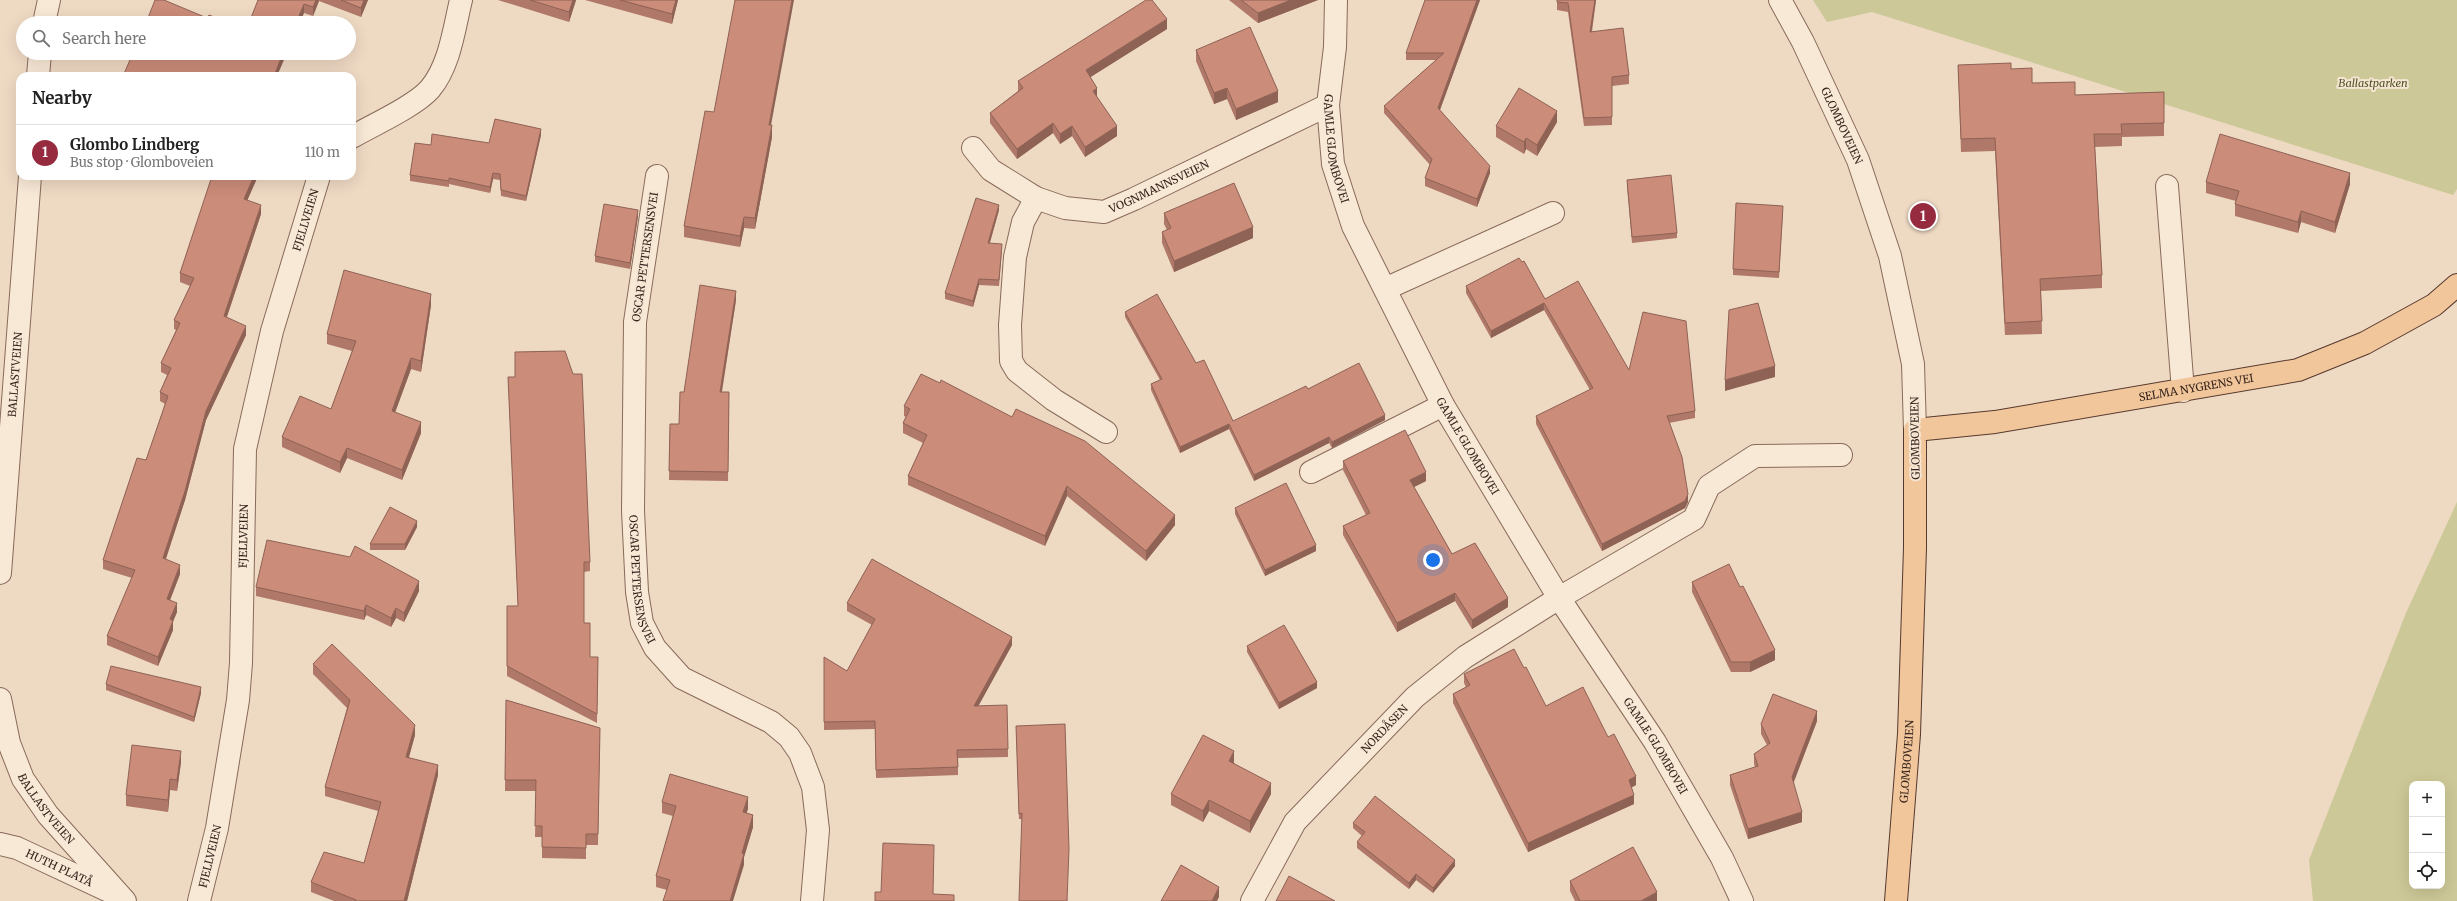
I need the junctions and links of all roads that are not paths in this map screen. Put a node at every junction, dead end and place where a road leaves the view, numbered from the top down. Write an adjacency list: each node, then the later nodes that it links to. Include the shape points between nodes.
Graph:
1 (49, 0): 5 (street)
2 (461, 0): 9 (street, via 454,32 440,74 429,89)
3 (1336, 0): 8 (street, GAMLE GLOMBOVEI, via 1335,47)
4 (1780, 0): 21 (street, GLOMBOVEIEN, via 1803,42 1858,160 1890,256 1913,364)
5 (46, 16)
6 (39, 60): 7 (street)
7 (38, 72)
8 (1328, 105): 15 (street, VOGNMANNSVEIEN, via 1104,212 1065,208); 18 (street, GAMLE GLOMBOVEI, via 1333,164 1353,226)
9 (356, 135)
10 (973, 148): 15 (street, VOGNMANNSVEIEN, via 991,170)
11 (657, 176): 31 (street, OSCAR PETTERSENSVEI, via 635,322 633,511 637,592 642,622 655,648 682,678 771,722 800,752 813,787 818,830)
12 (30, 180): 25 (street, BALLASTVEIEN)
13 (318, 180): 30 (street, FJELLVEIEN, via 272,331 245,449 238,700 217,828)
14 (2167, 186): 19 (street)
15 (1036, 198): 22 (street, via 1023,222 1015,256 1010,325 1011,361 1017,371 1054,400)
16 (1553, 213): 18 (street)
17 (2457, 285): 19 (main road, SELMA NYGRENS VEI, via 2434,305 2372,339 2298,370)
18 (1385, 289): 20 (street, GAMLE GLOMBOVEI)
19 (2183, 391): 21 (main road, SELMA NYGRENS VEI, via 1995,422)
20 (1443, 405): 24 (street); 26 (street, GAMLE GLOMBOVEI)
21 (1915, 430): 34 (main road, GLOMBOVEIEN, via 1916,548 1909,734)
22 (1106, 432)
23 (1841, 455): 26 (street, via 1755,456 1709,486 1694,519)
24 (1311, 472)
25 (0, 573)
26 (1559, 598): 32 (street, NORDÅSEN, via 1465,657 1415,697 1295,822); 33 (street, GAMLE GLOMBOVEI, via 1655,742 1722,858)
27 (0, 699): 29 (street, BALLASTVEIEN, via 9,743 23,779 48,814)
28 (0, 844): 29 (street, HUTH PLATÅ, via 17,848)
29 (121, 898)
30 (199, 901)
31 (812, 901)
32 (1252, 901)
33 (1742, 901)
34 (1896, 901)

